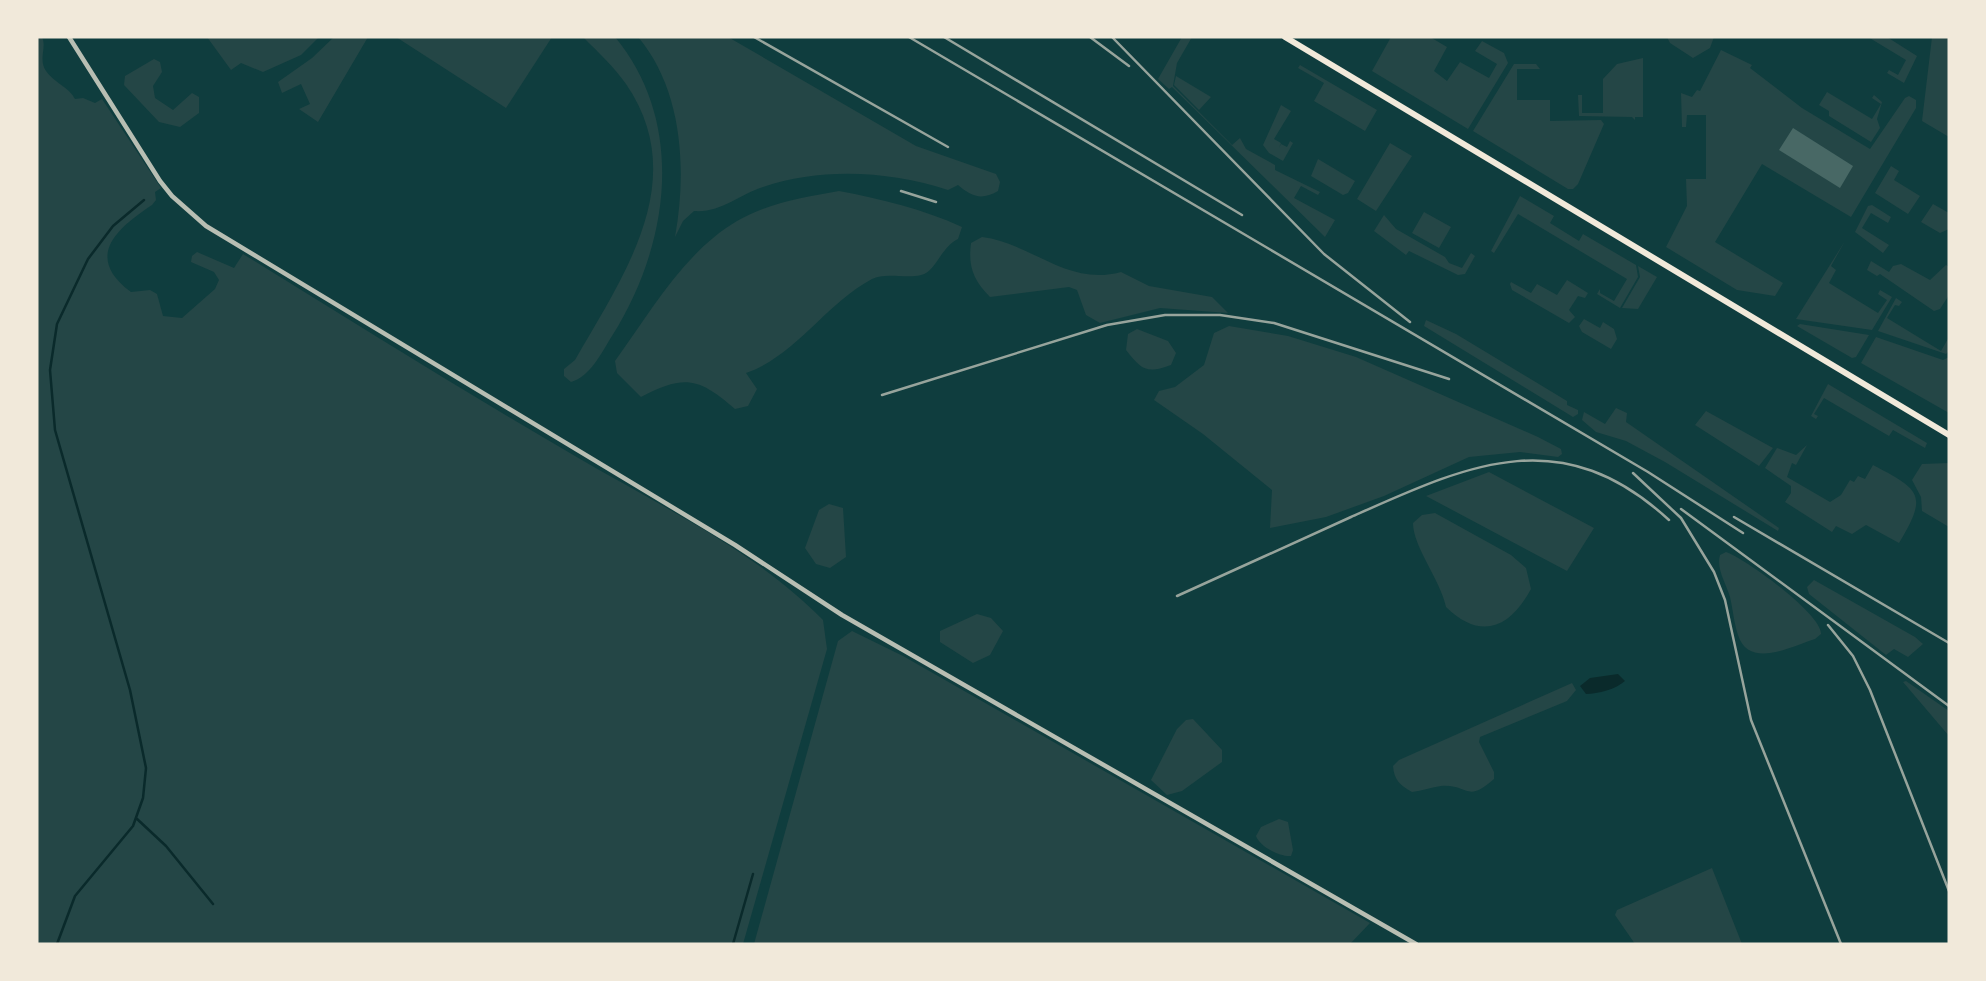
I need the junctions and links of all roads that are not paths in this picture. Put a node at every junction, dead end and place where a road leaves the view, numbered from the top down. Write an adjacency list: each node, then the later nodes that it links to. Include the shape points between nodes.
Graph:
1 (68, 37): 4 (street, via 160,181 206,226 735,545 842,615)
2 (1284, 37): 3 (main road)
3 (1949, 435)
4 (1416, 944)

